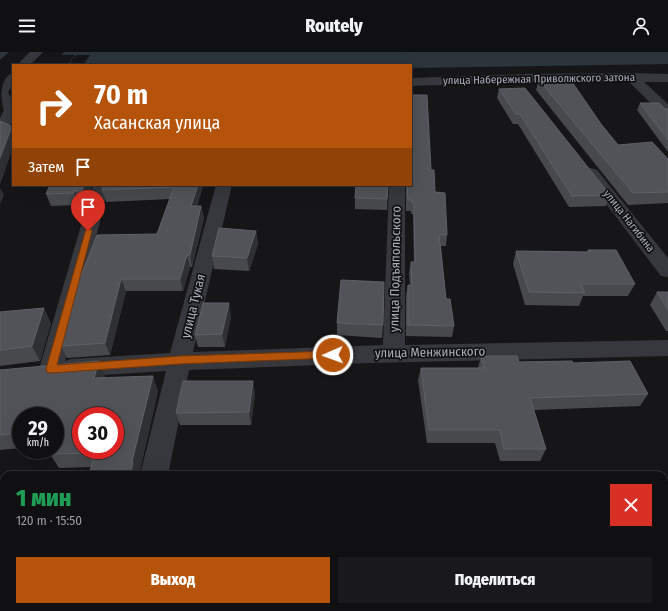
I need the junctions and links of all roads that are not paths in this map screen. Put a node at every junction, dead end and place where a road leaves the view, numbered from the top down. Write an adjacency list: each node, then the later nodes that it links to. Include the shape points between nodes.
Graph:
1 (37, 52): 2 (street)
2 (24, 64)
3 (631, 77): 4 (street, улица Набережная Приволжского затона); 5 (street, улица Набережная Приволжского затона); 10 (street)
4 (513, 78): 7 (street, улица Набережная Приволжского затона); 9 (street)
5 (668, 78)
6 (12, 80): 8 (street)
7 (412, 82)
8 (7, 92): 11 (street, via 12,110)
9 (531, 96)
10 (668, 112)
11 (0, 127)
12 (580, 158): 16 (street, улица Нагибина)
13 (101, 186): 19 (street, улица Менжинского, via 40,370)
14 (224, 186): 19 (street, улица Тукая)
15 (397, 186): 18 (street, улица Подъяпольского)
16 (668, 271)
17 (668, 348): 18 (street, улица Менжинского)
18 (394, 353): 19 (street, улица Менжинского)
19 (180, 360): 20 (street, улица Тукая)
20 (155, 471)

